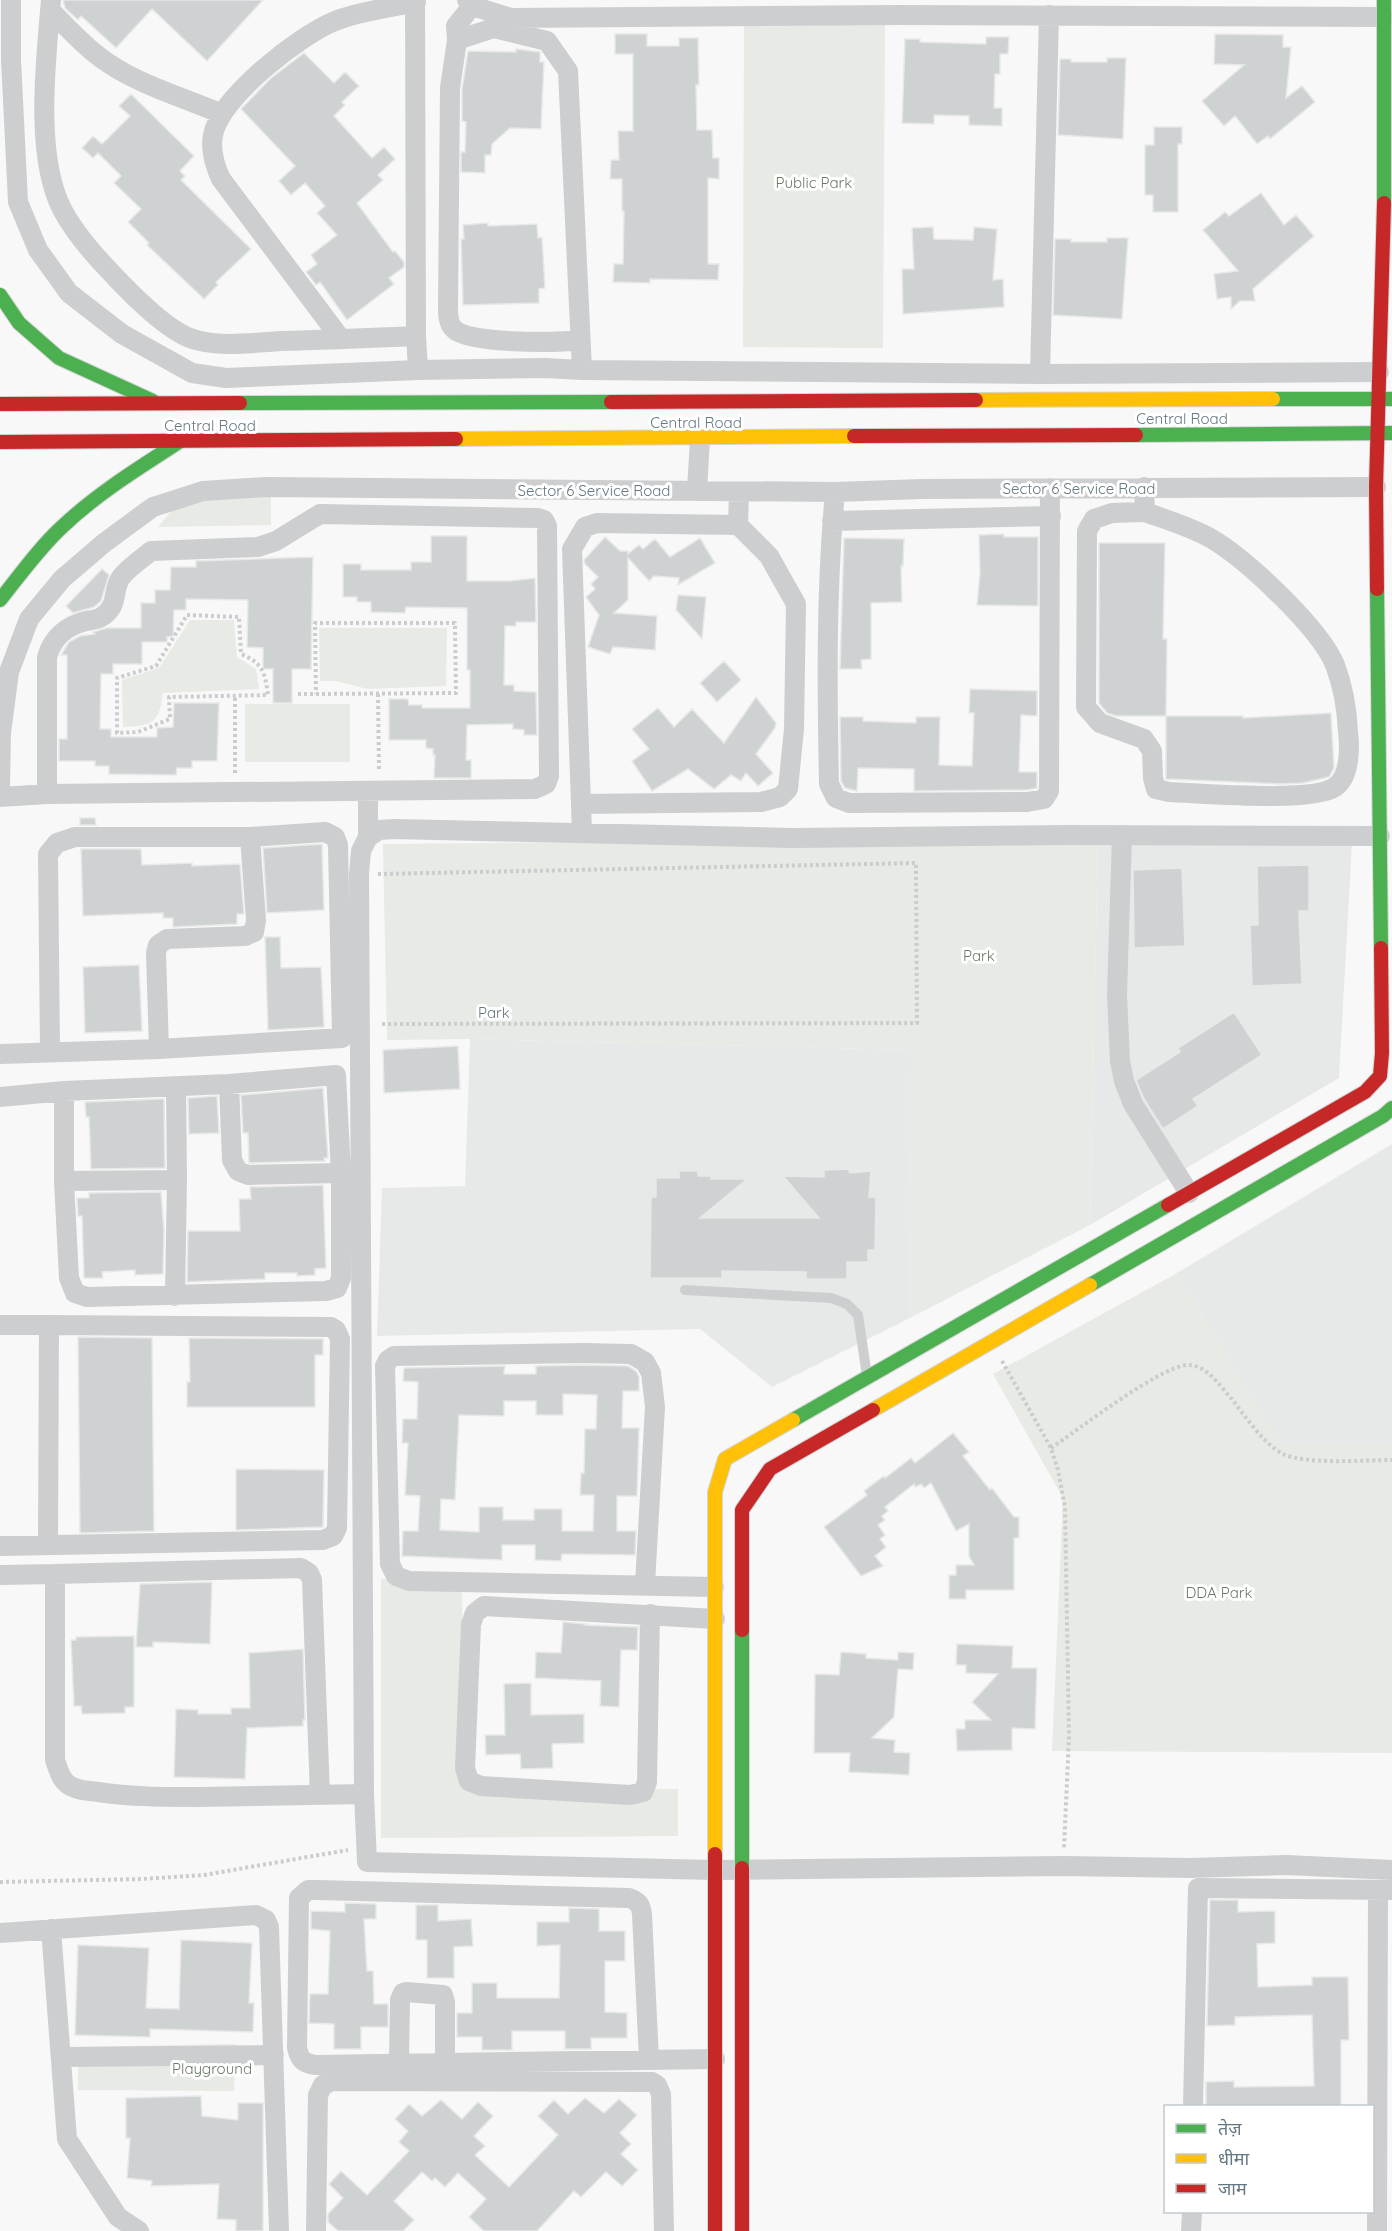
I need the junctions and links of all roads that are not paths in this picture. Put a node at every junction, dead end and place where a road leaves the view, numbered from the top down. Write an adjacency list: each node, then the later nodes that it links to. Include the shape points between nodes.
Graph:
1 (11, 0): 13 (street, via 10,59 18,202 38,250 69,293 122,333 192,372 226,378)
2 (416, 1): 8 (street, via 335,21 308,36 283,52); 10 (street)
3 (469, 3): 6 (street, via 512,18); 7 (street, via 456,26)
4 (51, 5): 8 (street, via 82,42 108,63); 11 (street, via 45,75 46,148 62,208 92,253 150,310 189,338 237,343)
5 (1384, 8): 6 (street); 16 (street)
6 (1048, 15): 17 (street)
7 (457, 40): 12 (street, via 494,28 547,40 568,71); 12 (street, via 450,88 449,321 464,336 482,339 554,343)
8 (222, 114): 11 (street, via 213,135 215,165 222,179)
9 (0, 295): 21 (street, via 19,323 59,358)
10 (416, 336): 11 (street); 13 (street)
11 (341, 339)
12 (580, 340): 14 (street)
13 (418, 369): 14 (street)
14 (582, 370): 15 (street)
15 (723, 371): 17 (street); 19 (street)
16 (1379, 372): 17 (street); 18 (street)
17 (1040, 374)
18 (1386, 398): 19 (street, Central Road); 22 (street)
19 (721, 402): 21 (street, Central Road)
20 (0, 404): 21 (street, Central Road)
21 (163, 405)
22 (1385, 433): 23 (street, Central Road); 27 (street)
23 (700, 439): 25 (street, Central Road); 30 (street)
24 (0, 442): 25 (street, Central Road)
25 (179, 442): 38 (street, via 63,526)
26 (1144, 487): 27 (street, Sector 6 Service Road); 28 (street, Sector 6 Service Road); 33 (street)
27 (1376, 487): 46 (street)
28 (1050, 488): 32 (street, Sector 6 Service Road); 34 (street)
29 (538, 490): 30 (street, Sector 6 Service Road); 35 (street); 39 (street, Sector 6 Service Road, via 267,487 203,491 153,507 62,579 29,619 9,672 1,733)
30 (697, 490): 31 (street, Sector 6 Service Road)
31 (739, 492): 32 (street, Sector 6 Service Road); 37 (street)
32 (835, 492): 36 (street)
33 (1145, 512): 33 (street, via 1214,540 1276,591 1320,642 1335,664 1347,711 1349,746 1343,780 1334,788 1298,796 1156,789 1152,751 1144,739 1100,723 1086,707 1087,531 1094,519 1112,513)
34 (1051, 516): 36 (street); 36 (street, via 1049,790 1044,799 1027,802 849,803 836,798 829,784 827,694)
35 (538, 518): 40 (street, via 547,526 546,784 535,789); 41 (street, via 320,514 276,541 258,547 151,551 120,579 111,610 101,618 68,628 50,645)
36 (832, 521)
37 (738, 525): 43 (street, via 597,523 585,528 572,549); 43 (street, via 769,556 796,604 794,729 788,789 780,797 761,802)
38 (0, 600)
39 (0, 786)
40 (373, 791): 41 (street); 48 (street)
41 (48, 794): 42 (street)
42 (0, 797)
43 (581, 804): 44 (street)
44 (582, 833): 45 (street, via 792,838); 48 (street, via 394,829 379,830)
45 (1122, 835): 46 (street); 63 (street, via 1117,995 1120,1061 1133,1104)
46 (1380, 836): 63 (street, via 1380,1076 1365,1092)
47 (250, 837): 49 (street, via 325,831 335,837); 50 (street, via 254,932 245,936 167,939 158,945); 51 (street, via 75,837 57,843 48,854)
48 (368, 837): 49 (street, via 361,851 359,874)
49 (354, 1033): 50 (street); 53 (street)
50 (159, 1049): 51 (street)
51 (50, 1051): 52 (street)
52 (0, 1054)
53 (360, 1073): 54 (street); 77 (street)
54 (336, 1075): 55 (street); 60 (street)
55 (229, 1084): 56 (street); 60 (street, via 232,1160 238,1171 248,1175)
56 (176, 1087): 57 (street); 61 (street)
57 (64, 1091): 58 (street); 62 (street)
58 (0, 1096)
59 (1392, 1108): 79 (street, via 770,1469 742,1510)
60 (340, 1173): 65 (street, via 341,1278 337,1288)
61 (177, 1180): 62 (street); 65 (street)
62 (64, 1181): 65 (street, via 69,1278 75,1293 87,1298)
63 (1189, 1193): 68 (street)
64 (686, 1290): 68 (lane, via 831,1298 847,1304 858,1315)
65 (175, 1296)
66 (0, 1325): 67 (street)
67 (49, 1325): 70 (street); 70 (street, via 332,1327 340,1339 338,1528 333,1536 323,1540)
68 (867, 1377): 74 (street, via 726,1459 715,1492)
69 (0, 1546): 70 (street)
70 (48, 1546)
71 (56, 1574): 72 (street); 78 (street, via 54,1726 60,1777 74,1788 119,1795); 78 (street, via 301,1568 309,1573)
72 (0, 1575)
73 (645, 1584): 73 (street, via 409,1581 396,1576 390,1564 387,1360 394,1356 583,1353 631,1354 645,1362 651,1373 655,1407); 74 (street)
74 (714, 1587): 76 (street)
75 (650, 1614): 75 (street, via 648,1782 643,1792 630,1795 482,1786 469,1781 465,1768 471,1624 475,1613 484,1606); 76 (street)
76 (715, 1619): 80 (street)
77 (363, 1794): 78 (street); 80 (street, via 367,1862)
78 (320, 1795)
79 (742, 1869): 80 (street); 81 (street, via 1287,1865); 98 (street)
80 (714, 1870): 87 (street)
81 (1392, 1870)
82 (1385, 1890): 91 (street, via 1198,1888); 100 (street)
83 (51, 1929): 84 (street); 85 (street, via 256,1915 266,1920); 86 (street)
84 (0, 1933)
85 (274, 2055): 86 (street); 94 (street)
86 (62, 2057): 93 (street, via 68,2139 118,2217)
87 (715, 2059): 88 (street); 97 (street)
88 (649, 2060): 89 (street); 90 (street, via 642,1914 636,1901 363,1891 303,1893 299,1898 300,2059 315,2065)
89 (445, 2062): 90 (street); 90 (street, via 443,1995 406,1992 400,2000)
90 (399, 2063)
91 (1193, 2105)
92 (1192, 2213): 99 (street)
93 (139, 2231)
94 (279, 2231)
95 (316, 2231): 96 (street, via 318,2095 323,2085 332,2081 652,2082 661,2094)
96 (664, 2231)
97 (715, 2231)
98 (742, 2231)
99 (1191, 2231)
100 (1377, 2231)

